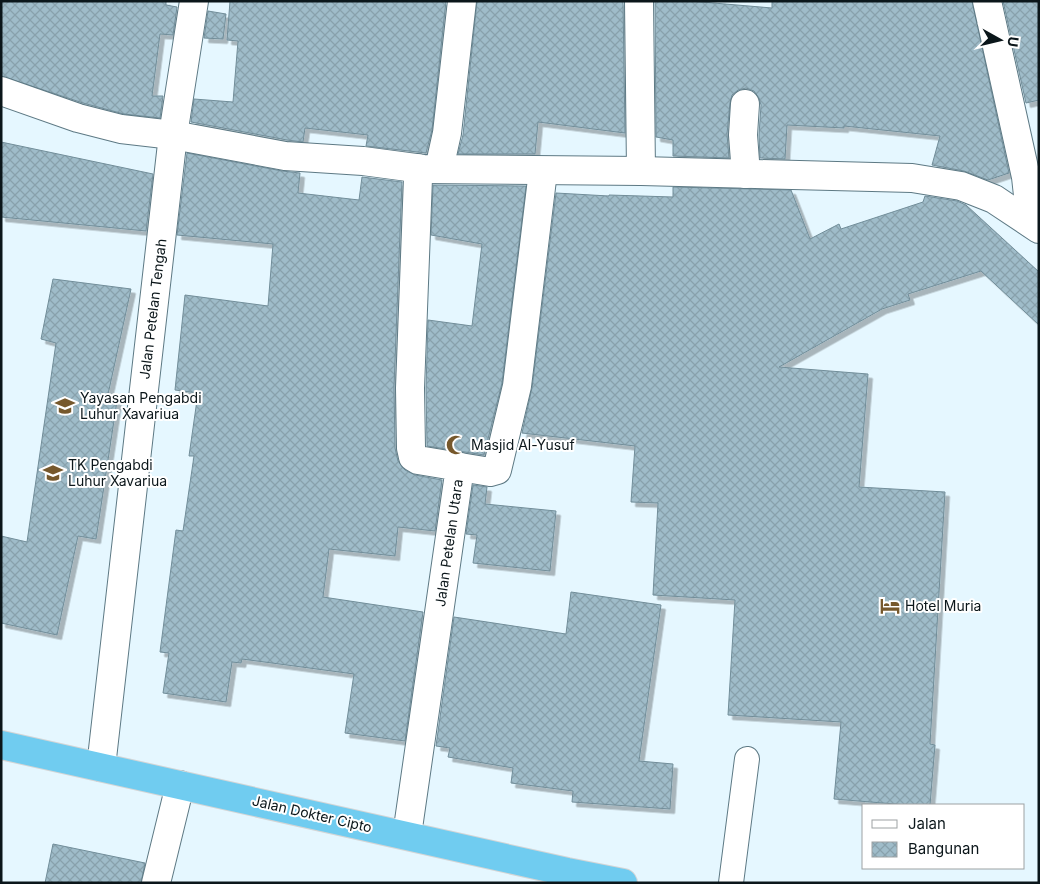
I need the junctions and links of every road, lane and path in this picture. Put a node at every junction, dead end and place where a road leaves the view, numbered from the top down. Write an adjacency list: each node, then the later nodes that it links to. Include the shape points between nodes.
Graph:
1 (194, 1): 7 (street, Jalan Petelan Tengah)
2 (462, 1): 8 (street, via 447,134)
3 (639, 1): 10 (street)
4 (987, 1): 12 (street)
5 (1, 91): 7 (street, via 120,129)
6 (745, 104): 11 (street)
7 (173, 136): 8 (street, via 285,156); 16 (street, Jalan Petelan Tengah)
8 (428, 169): 9 (street); 13 (street, Jalan Petelan Utara, via 418,178 410,388 411,448 413,457 418,460)
9 (542, 171): 10 (street); 13 (street, via 517,386 496,470)
10 (641, 171): 11 (street)
11 (746, 174): 12 (street, via 912,178 961,186 994,199)
12 (1035, 226)
13 (460, 467): 18 (street, Jalan Petelan Utara)
14 (1, 745): 16 (highway, Jalan Dokter Cipto)
15 (747, 759): 22 (lane)
16 (101, 767): 17 (highway, Jalan Dokter Cipto)
17 (180, 785): 18 (highway, Jalan Dokter Cipto); 20 (street)
18 (407, 835): 19 (highway, Jalan Dokter Cipto)
19 (566, 878): 21 (highway, Jalan Dokter Cipto)
20 (156, 883)
21 (623, 883)
22 (732, 883)

